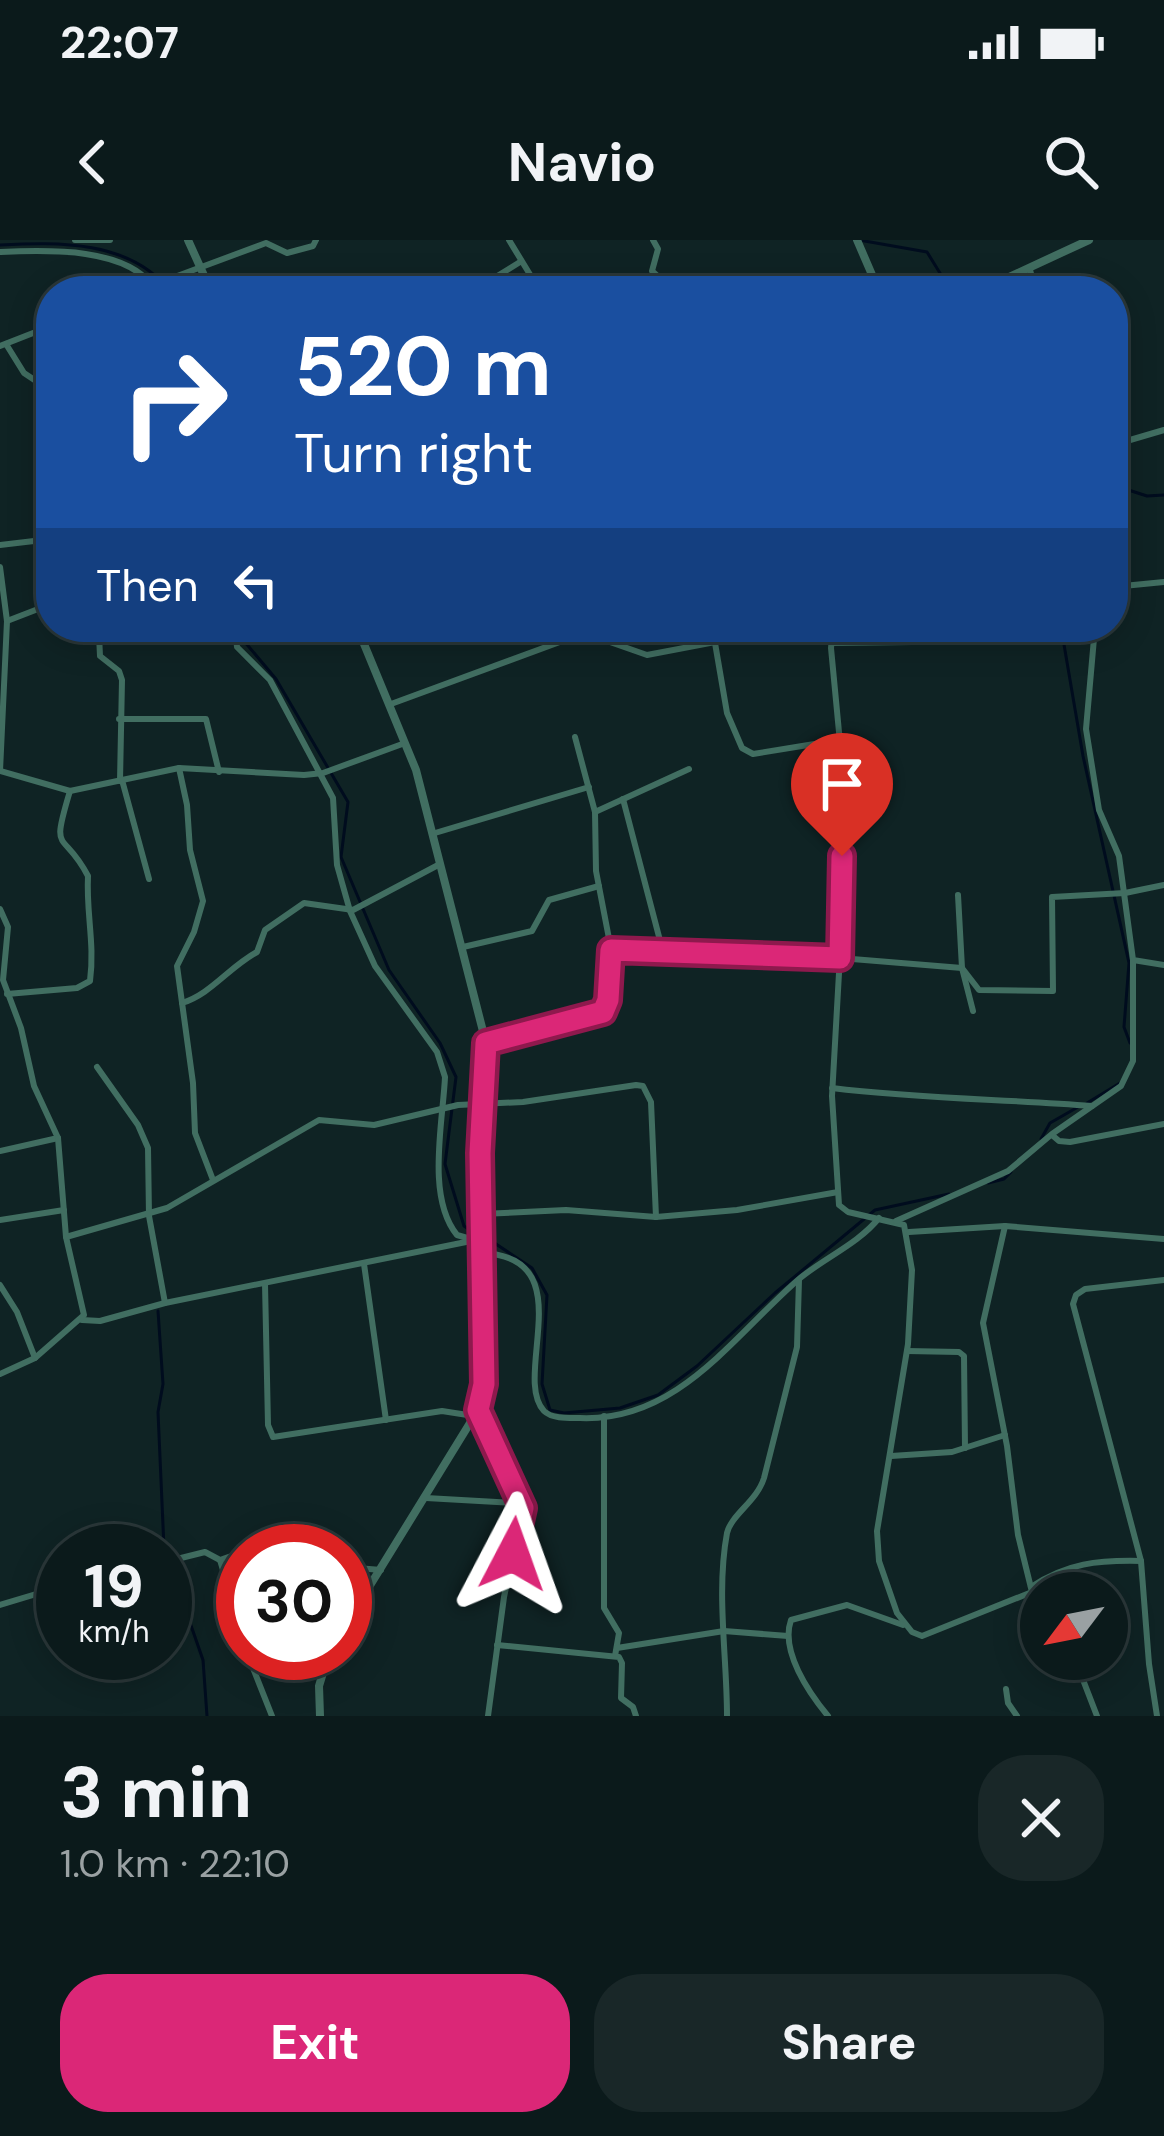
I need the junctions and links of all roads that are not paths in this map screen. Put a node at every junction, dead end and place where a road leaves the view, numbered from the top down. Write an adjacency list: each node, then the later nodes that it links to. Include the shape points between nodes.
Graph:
1 (75, 240): 2 (street)
2 (110, 240)
3 (188, 240): 13 (street)
4 (278, 240): 10 (street)
5 (316, 240): 10 (street)
6 (509, 240): 12 (street)
7 (653, 240): 15 (street)
8 (857, 240): 21 (street)
9 (1089, 240): 14 (street)
10 (283, 251): 13 (street, via 266,243)
11 (0, 252): 16 (street, via 91,254)
12 (520, 262): 19 (street); 20 (street)
13 (200, 267): 17 (street); 18 (street)
14 (1030, 270): 22 (street); 23 (street)
15 (655, 275)
16 (144, 276)
17 (178, 276)
18 (204, 276)
19 (497, 276)
20 (530, 276)
21 (873, 276)
22 (1015, 276)
23 (1032, 276)
24 (36, 332): 25 (street)
25 (3, 345): 26 (street)
26 (36, 381)
27 (1164, 430): 28 (street)
28 (1128, 441)
29 (36, 541): 30 (street)
30 (0, 545)
31 (0, 567): 35 (street)
32 (1164, 582): 33 (street)
33 (1128, 586)
34 (36, 610): 35 (street)
35 (8, 620): 53 (street)
36 (99, 642): 47 (street, via 100,656 122,675)
37 (237, 642): 55 (street, via 271,680)
38 (363, 642): 46 (street)
39 (560, 642): 46 (street)
40 (609, 642): 45 (street, via 647,656)
41 (724, 642): 45 (street)
42 (915, 642): 44 (street)
43 (1094, 642): 66 (street, via 1086,729 1092,780)
44 (831, 643): 49 (street)
45 (715, 644): 49 (street, via 742,748 753,754)
46 (391, 704): 50 (street)
47 (119, 719): 54 (street, via 206,719); 56 (street)
48 (575, 737): 57 (street)
49 (839, 740): 73 (street)
50 (405, 743): 55 (street); 61 (street)
51 (179, 768): 54 (street); 56 (street); 78 (street, via 203,901 177,966)
52 (688, 769): 59 (street)
53 (0, 771): 58 (street)
54 (219, 772): 55 (street)
55 (321, 774): 69 (street)
56 (121, 780): 58 (street); 63 (street)
57 (589, 787): 60 (street); 61 (street)
58 (70, 791): 77 (street, via 58,834 88,876 90,981)
59 (623, 799): 60 (street); 72 (street)
60 (596, 812): 65 (street)
61 (435, 833): 62 (street)
62 (442, 863): 69 (street); 70 (street)
63 (148, 879)
64 (1164, 885): 66 (street)
65 (599, 886): 70 (street, via 548,900 532,931); 71 (street)
66 (1125, 893): 74 (street); 76 (street, via 1052,897 1053,991 979,990)
67 (958, 895): 76 (street)
68 (0, 909): 77 (street, via 8,927)
69 (352, 911): 78 (street, via 304,903 265,930 257,952); 85 (street, via 375,966 437,1052)
70 (463, 947): 80 (street)
71 (611, 950): 72 (street); 80 (street, via 603,1012)
72 (663, 952): 73 (street)
73 (840, 958): 76 (street); 82 (street)
74 (1133, 961): 75 (street); 84 (street, via 1133,1061)
75 (1164, 964)
76 (962, 968): 79 (street)
77 (7, 994): 88 (street)
78 (182, 1003): 90 (street, via 195,1133)
79 (973, 1011)
80 (486, 1043): 83 (street)
81 (97, 1067): 94 (street, via 148,1148)
82 (832, 1088): 84 (street); 91 (street)
83 (483, 1103): 85 (street); 93 (street); 95 (street, via 643,1086 652,1102)
84 (1096, 1106): 87 (street)
85 (444, 1108): 90 (street, via 374,1125 319,1120); 103 (street, via 439,1168 448,1219 457,1235)
86 (1163, 1127): 87 (street, via 1070,1142)
87 (1052, 1134): 98 (street, via 1008,1171)
88 (58, 1138): 89 (street); 92 (street)
89 (0, 1151)
90 (213, 1180): 94 (street)
91 (838, 1192): 95 (street); 96 (street, via 839,1207)
92 (64, 1210): 97 (street); 101 (street)
93 (481, 1214): 95 (street); 103 (street)
94 (149, 1216): 101 (street); 109 (street)
95 (656, 1217)
96 (877, 1219): 98 (street); 105 (street)
97 (0, 1220)
98 (896, 1222): 100 (street)
99 (1005, 1226): 100 (street); 102 (street); 117 (street, via 982,1323)
100 (909, 1232): 111 (street)
101 (66, 1237): 110 (street)
102 (1164, 1239)
103 (480, 1242): 104 (street); 114 (street, via 484,1384); 115 (street, via 518,1265 536,1292 544,1411)
104 (364, 1263): 107 (street); 116 (street)
105 (799, 1280): 115 (street, via 692,1382 649,1406); 133 (street, via 796,1348 764,1478 728,1529)
106 (1164, 1280): 122 (street, via 1085,1289 1073,1304)
107 (265, 1284): 109 (street); 116 (street, via 271,1435)
108 (0, 1285): 112 (street)
109 (164, 1303): 110 (street)
110 (82, 1320): 112 (street)
111 (907, 1351): 118 (street, via 964,1356); 119 (street)
112 (35, 1358): 113 (street)
113 (0, 1374)
114 (476, 1413): 116 (street); 120 (street); 121 (street)
115 (604, 1416): 136 (street, via 604,1608 617,1629)
116 (386, 1420)
117 (1005, 1435): 118 (street); 125 (street)
118 (964, 1448): 119 (street)
119 (890, 1456): 132 (street, via 878,1553)
120 (426, 1498): 121 (street); 124 (street)
121 (521, 1507): 135 (street)
122 (1141, 1562): 126 (street); 149 (street)
123 (372, 1569): 124 (street)
124 (382, 1570): 127 (street)
125 (1029, 1572)
126 (1057, 1572)
127 (372, 1585)
128 (0, 1594): 131 (street)
129 (36, 1594): 131 (street)
130 (1020, 1597): 132 (street, via 925,1636)
131 (3, 1604)
132 (907, 1627): 134 (street, via 847,1605 796,1616)
133 (724, 1631): 134 (street); 136 (street); 145 (street)
134 (788, 1636): 146 (street, via 806,1687)
135 (497, 1646): 136 (street); 143 (street)
136 (616, 1652): 144 (street, via 621,1698)
137 (258, 1680): 141 (street)
138 (321, 1680): 142 (street)
139 (1083, 1680): 148 (street)
140 (1006, 1689): 147 (street)
141 (272, 1716)
142 (320, 1716)
143 (488, 1716)
144 (636, 1716)
145 (727, 1716)
146 (828, 1716)
147 (1017, 1716)
148 (1096, 1716)
149 (1157, 1716)

